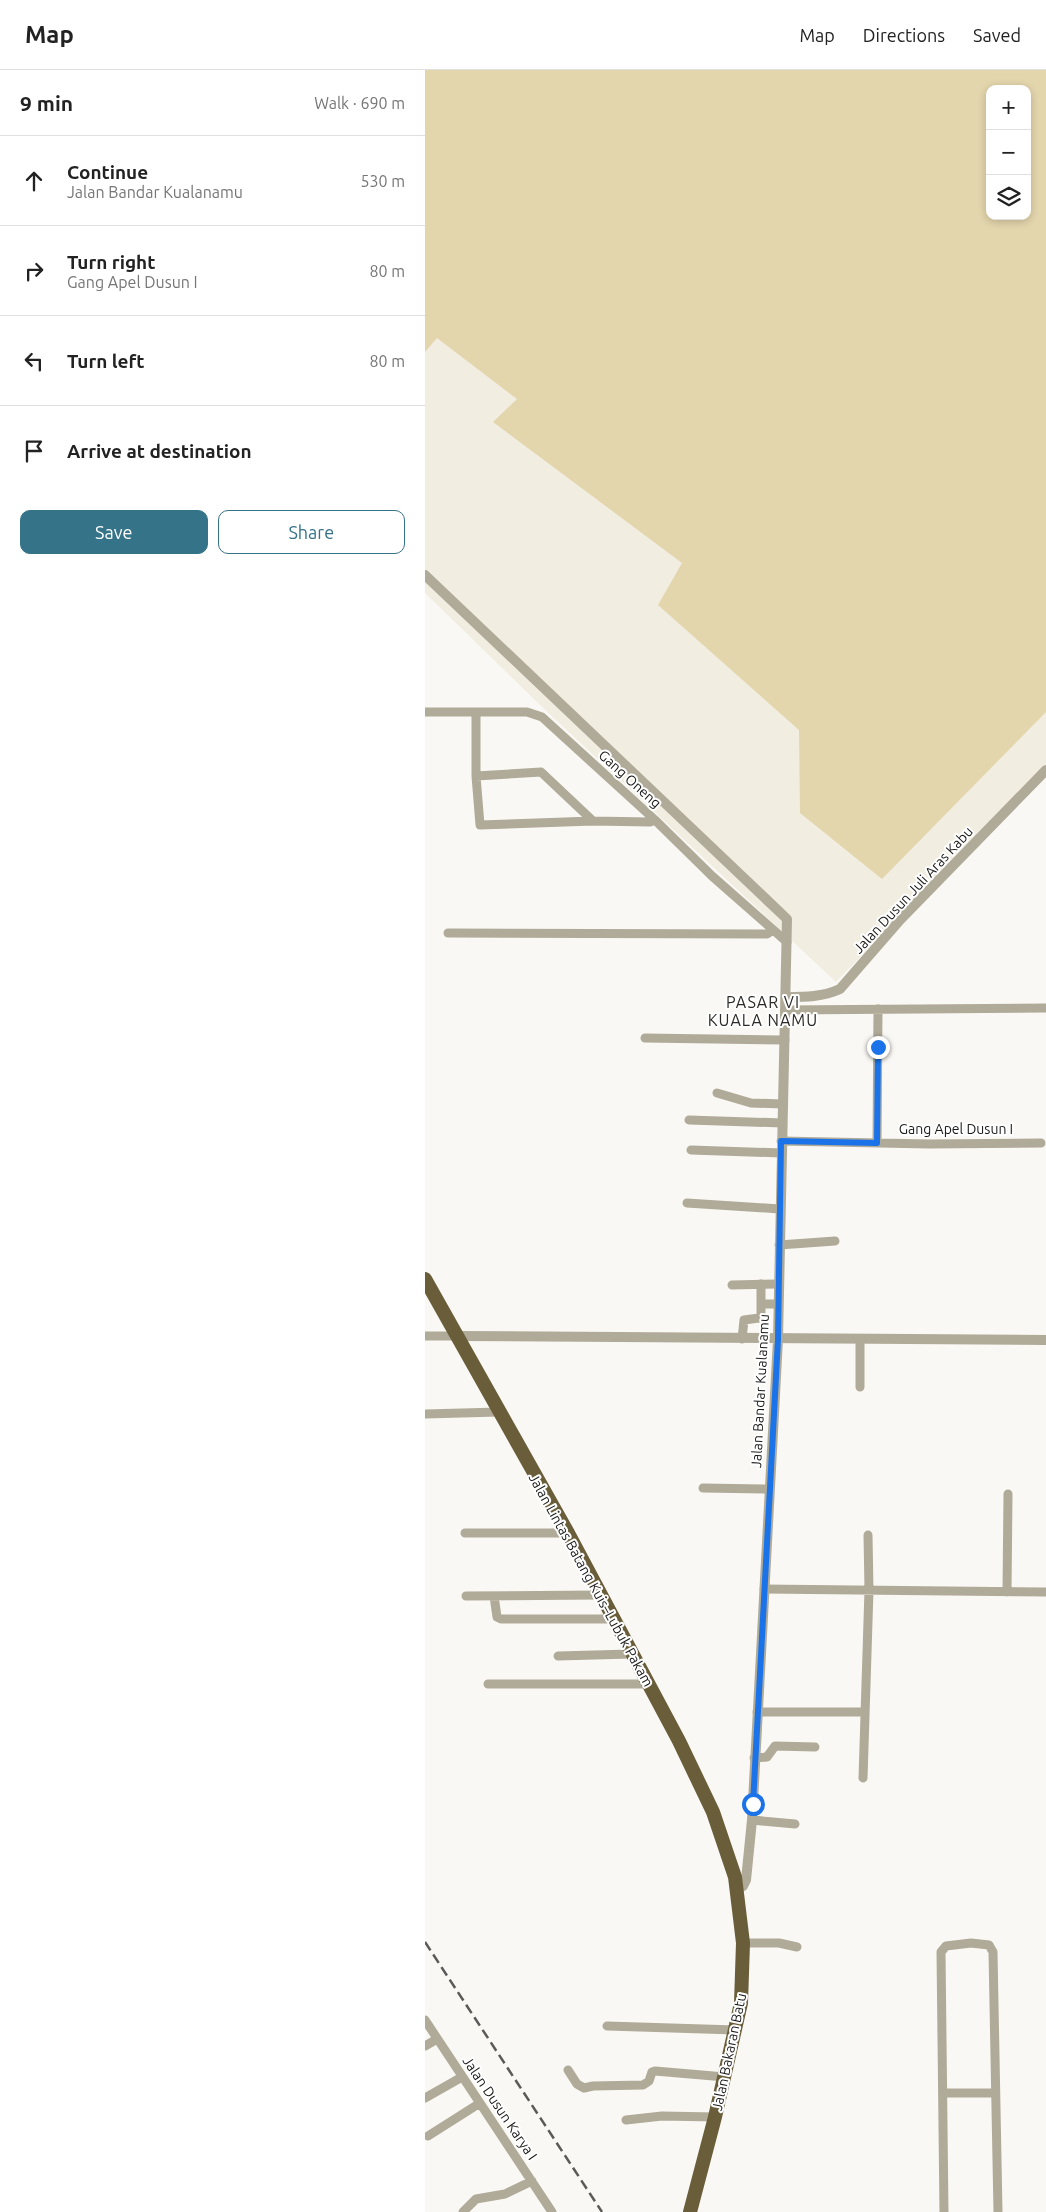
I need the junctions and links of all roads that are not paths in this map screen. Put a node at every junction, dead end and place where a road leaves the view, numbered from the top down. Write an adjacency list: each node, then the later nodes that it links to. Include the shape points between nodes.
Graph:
1 (425, 575): 10 (street, Jalan Bandar Kualanamu, via 787,919)
2 (425, 712): 3 (street, Gang Oneng)
3 (475, 712): 5 (street); 6 (street, Gang Oneng, via 527,712 543,717)
4 (1046, 770): 11 (street, Jalan Dusun Juli Aras Kabu, via 900,920 840,989)
5 (476, 776): 7 (street, via 541,772); 7 (street, via 480,825)
6 (655, 820): 7 (street); 8 (street, Gang Oneng)
7 (593, 821)
8 (773, 930): 9 (street, via 767,934); 10 (street, Gang Oneng)
9 (448, 933)
10 (787, 942): 12 (street, Jalan Bandar Kualanamu)
11 (815, 996): 12 (street, Jalan Dusun Juli Aras Kabu); 14 (street)
12 (786, 997): 16 (street, Jalan Bandar Kualanamu)
13 (1046, 1008): 15 (street)
14 (815, 1009): 15 (street); 16 (street)
15 (878, 1009): 25 (street)
16 (785, 1010): 18 (street, Jalan Bandar Kualanamu)
17 (645, 1038): 18 (street)
18 (785, 1040): 20 (street, Jalan Bandar Kualanamu)
19 (717, 1093): 20 (street, via 751,1103)
20 (783, 1104): 22 (street, Jalan Bandar Kualanamu)
21 (689, 1120): 22 (street)
22 (782, 1123): 23 (street, Jalan Bandar Kualanamu)
23 (781, 1141): 25 (street, Gang Apel Dusun I); 27 (street, Jalan Bandar Kualanamu)
24 (1041, 1142): 25 (street, Gang Apel Dusun I)
25 (877, 1143)
26 (691, 1150): 27 (street)
27 (781, 1153): 29 (street, Jalan Bandar Kualanamu)
28 (687, 1203): 29 (street)
29 (780, 1209): 31 (street, Jalan Bandar Kualanamu)
30 (835, 1241): 31 (street)
31 (779, 1245): 35 (street, Jalan Bandar Kualanamu)
32 (425, 1279): 39 (highway, Jalan Lintas Batang Kuis–Lubuk Pakam)
33 (732, 1284): 34 (street)
34 (761, 1284): 35 (street); 36 (street)
35 (779, 1284): 37 (street, Jalan Bandar Kualanamu)
36 (761, 1304): 37 (street); 40 (street, via 759,1318 744,1320)
37 (778, 1304): 41 (street, Jalan Bandar Kualanamu)
38 (425, 1336): 39 (street)
39 (457, 1336): 40 (street); 45 (highway, Jalan Lintas Batang Kuis–Lubuk Pakam)
40 (742, 1339): 41 (street)
41 (778, 1339): 42 (street); 48 (street, Jalan Bandar Kualanamu)
42 (860, 1339): 43 (street); 44 (street)
43 (1046, 1340)
44 (860, 1387)
45 (499, 1412): 46 (street); 51 (highway, Jalan Lintas Batang Kuis–Lubuk Pakam)
46 (425, 1414)
47 (703, 1488): 48 (street)
48 (768, 1489): 53 (street, Jalan Bandar Kualanamu)
49 (1008, 1494): 55 (street)
50 (465, 1533): 51 (street)
51 (568, 1533): 57 (highway, Jalan Lintas Batang Kuis–Lubuk Pakam)
52 (868, 1535): 54 (street)
53 (764, 1588): 54 (street); 65 (street, Jalan Bandar Kualanamu)
54 (869, 1590): 55 (street); 66 (street)
55 (1007, 1592): 56 (street)
56 (1046, 1592)
57 (601, 1595): 59 (street); 60 (highway, Jalan Lintas Batang Kuis–Lubuk Pakam)
58 (467, 1596): 59 (street)
59 (494, 1596): 60 (street, via 495,1614 501,1619)
60 (614, 1619): 61 (highway, Jalan Lintas Batang Kuis–Lubuk Pakam)
61 (631, 1654): 62 (street); 64 (highway, Jalan Lintas Batang Kuis–Lubuk Pakam)
62 (559, 1656)
63 (488, 1684): 64 (street)
64 (648, 1684): 72 (highway, Jalan Lintas Batang Kuis–Lubuk Pakam, via 713,1812)
65 (757, 1712): 66 (street); 68 (street, Jalan Bandar Kualanamu)
66 (865, 1712): 69 (street)
67 (815, 1747): 68 (street, via 775,1746 767,1757)
68 (754, 1758): 70 (street, Jalan Bandar Kualanamu)
69 (863, 1778)
70 (752, 1820): 71 (street); 72 (street, Jalan Bandar Kualanamu, via 745,1880)
71 (795, 1824)
72 (737, 1890): 73 (highway, Jalan Bakaran Batu)
73 (743, 1943): 74 (street); 77 (highway, Jalan Bakaran Batu, via 741,1995)
74 (797, 1947)
75 (425, 2020): 78 (street, Jalan Dusun Karya I)
76 (607, 2026): 77 (street)
77 (735, 2030): 82 (highway, Jalan Bakaran Batu)
78 (437, 2039): 79 (street); 81 (street, Jalan Dusun Karya I)
79 (425, 2046)
80 (569, 2070): 82 (street, via 577,2084 585,2088 643,2086 655,2071)
81 (462, 2076): 85 (street); 86 (street, Jalan Dusun Karya I)
82 (725, 2077): 87 (highway, Jalan Bakaran Batu)
83 (943, 2093): 84 (street); 84 (street, via 941,1952 946,1946 971,1943 989,1945 993,1952); 94 (street)
84 (995, 2093): 95 (street)
85 (425, 2098)
86 (480, 2103): 89 (street); 90 (street, Jalan Dusun Karya I)
87 (715, 2117): 88 (street, via 662,2116); 93 (highway, Jalan Bakaran Batu)
88 (626, 2120)
89 (428, 2136)
90 (532, 2181): 91 (street, via 505,2194 476,2198); 92 (street, Jalan Dusun Karya I)
91 (463, 2212)
92 (552, 2212)
93 (690, 2212)
94 (944, 2212)
95 (998, 2212)

